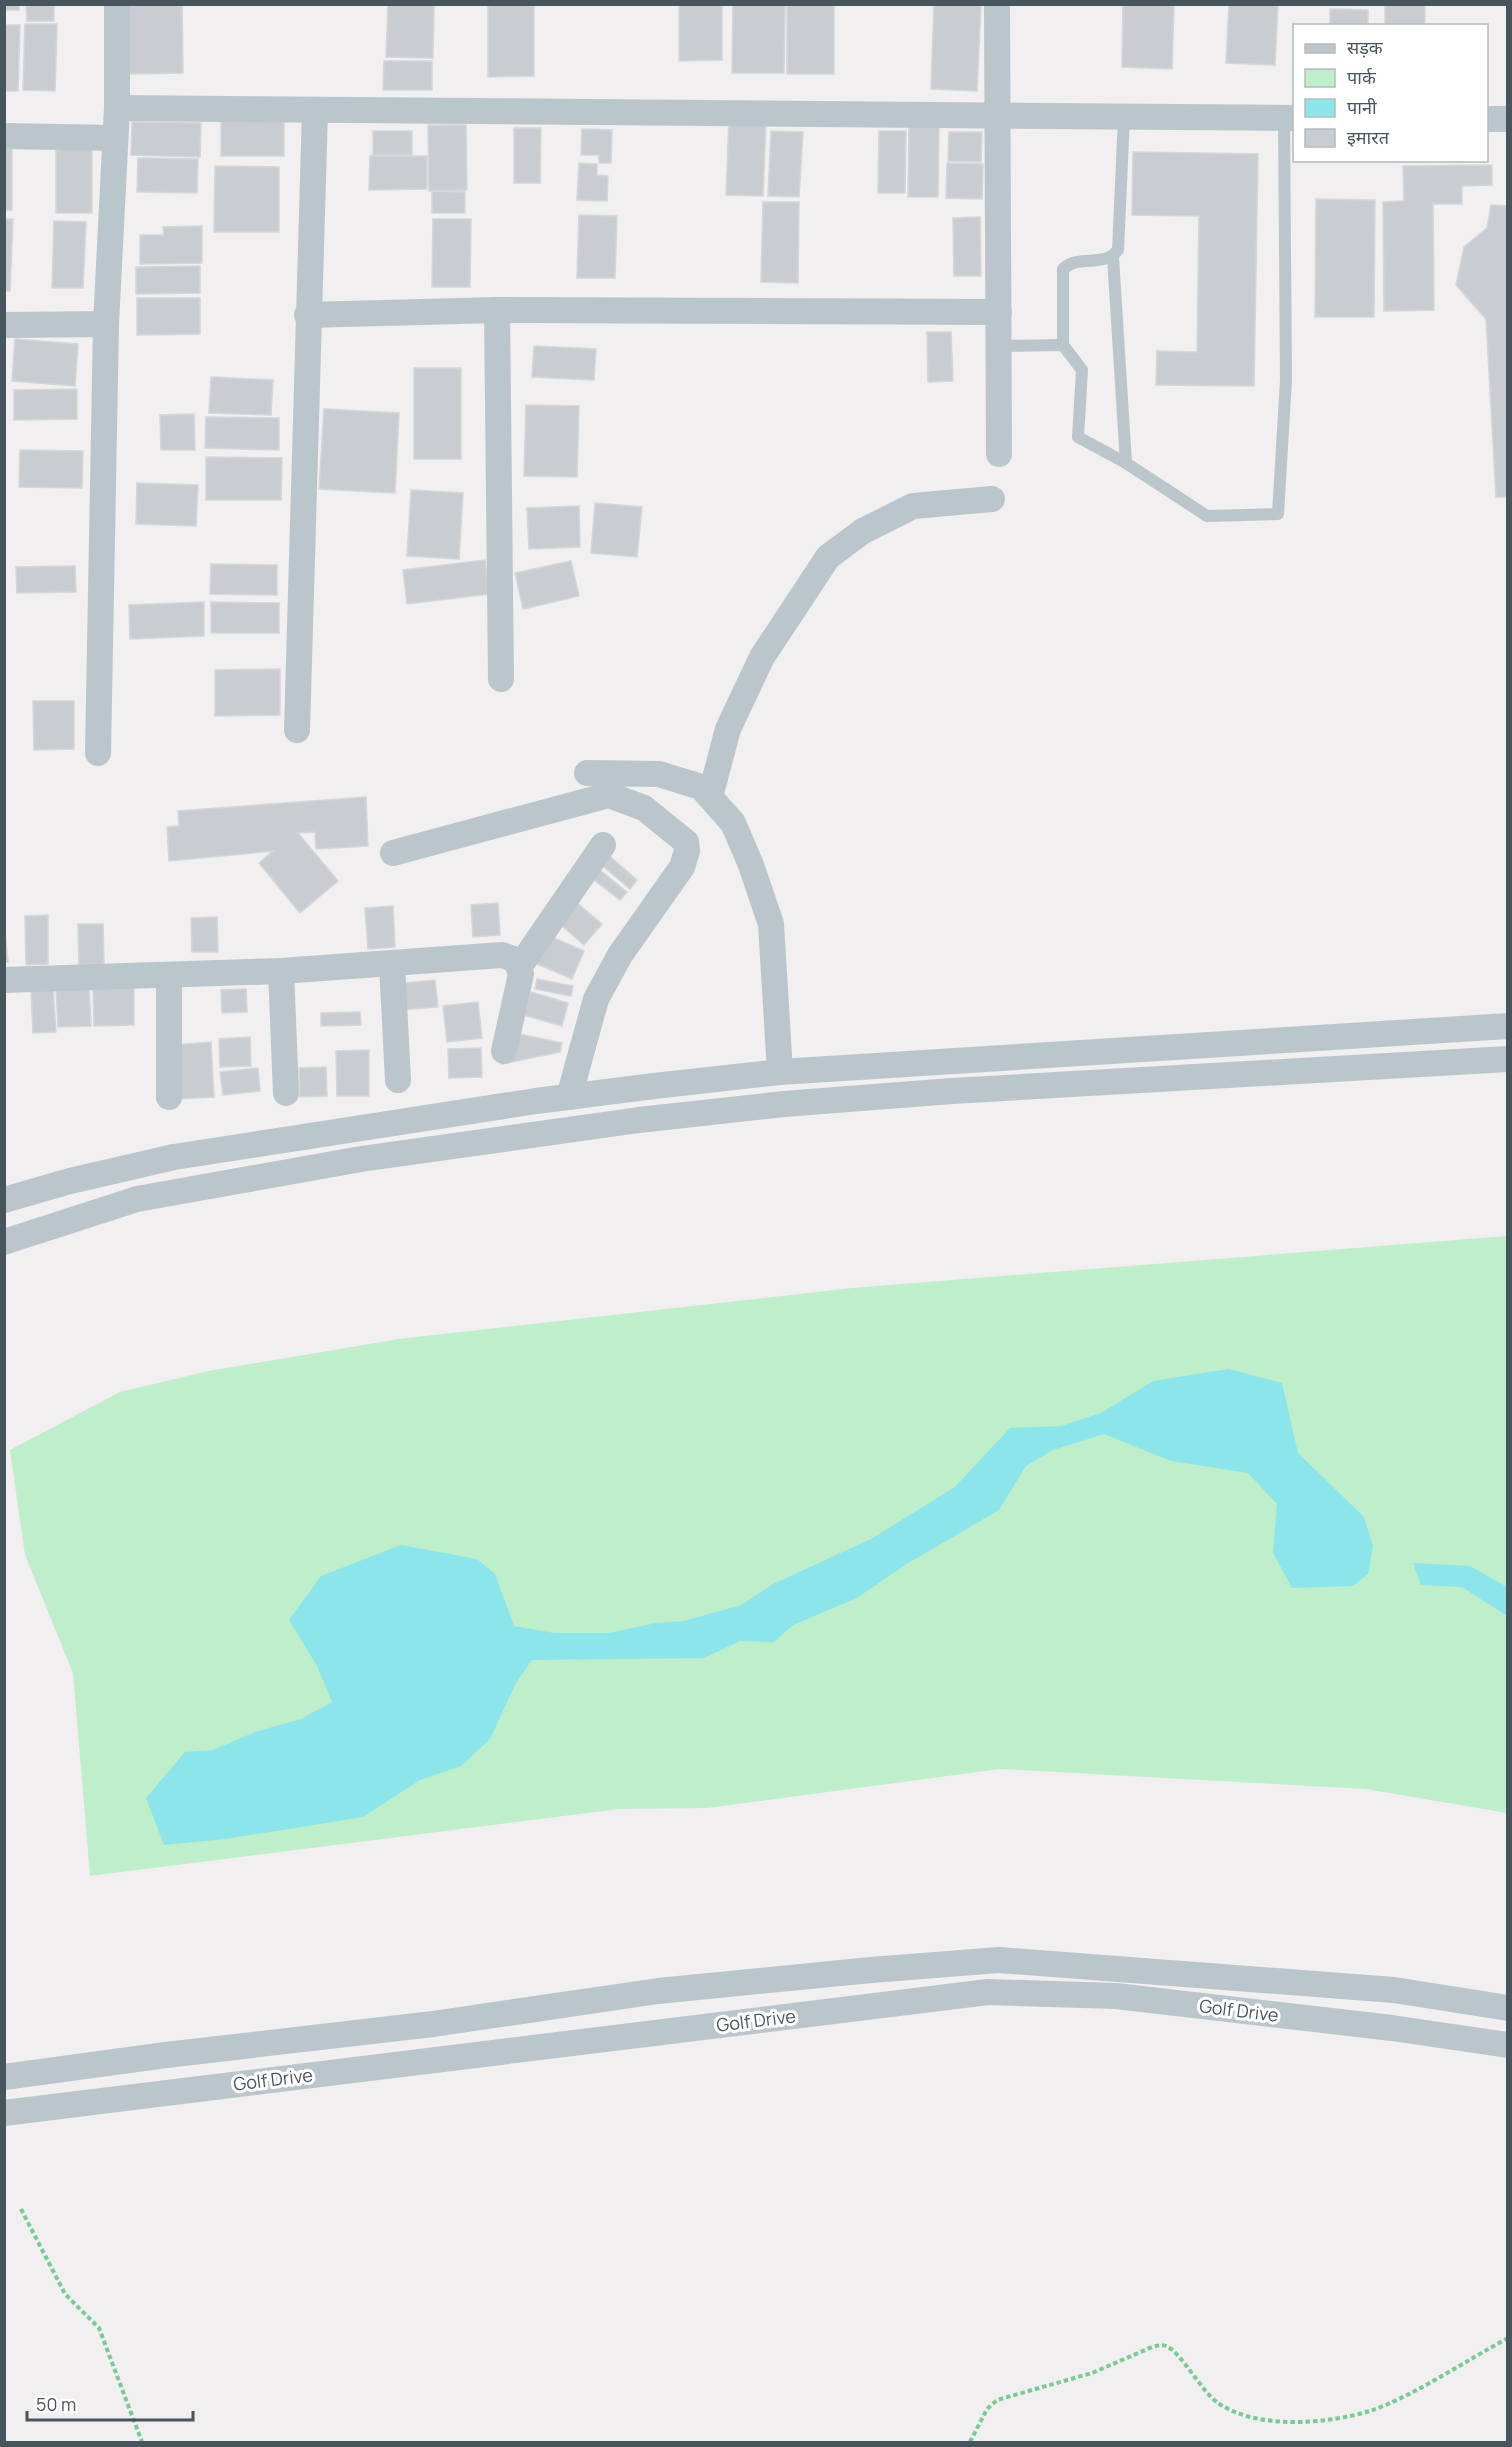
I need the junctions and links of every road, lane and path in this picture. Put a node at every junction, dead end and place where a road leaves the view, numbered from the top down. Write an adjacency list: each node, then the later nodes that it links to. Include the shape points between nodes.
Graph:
1 (117, 4): 3 (street)
2 (997, 4): 5 (street)
3 (117, 108): 4 (street); 11 (street)
4 (315, 110): 5 (street); 15 (street)
5 (997, 117): 6 (street); 14 (street)
6 (1124, 117): 7 (street); 12 (lane, via 1120,244)
7 (1289, 118): 21 (lane, via 1286,380 1278,514 1207,516)
8 (1488, 118): 9 (street)
9 (1508, 119)
10 (4, 136): 11 (street)
11 (115, 138): 16 (street)
12 (1113, 257): 18 (lane, via 1074,263 1063,269); 21 (lane)
13 (497, 310): 14 (street); 15 (street); 23 (street)
14 (999, 312): 19 (street)
15 (307, 315): 24 (street)
16 (106, 324): 17 (street); 25 (street)
17 (4, 325)
18 (1063, 345): 19 (lane); 21 (lane, via 1082,370 1078,437)
19 (999, 346): 20 (street)
20 (999, 454)
21 (1126, 463)
22 (992, 499): 27 (street, via 913,507 863,531 828,557 762,657 728,729)
23 (501, 679)
24 (297, 730)
25 (98, 753)
26 (587, 773): 27 (street, via 659,774 701,787)
27 (710, 797): 38 (street, via 733,823 771,924)
28 (603, 844): 31 (street)
29 (393, 853): 42 (street, via 609,795 644,808 686,842 682,867 620,955 596,999)
30 (392, 964): 31 (street, via 502,955 516,960); 32 (street); 39 (street)
31 (520, 966): 36 (street)
32 (281, 971): 33 (street); 40 (street)
33 (169, 975): 34 (street); 41 (street)
34 (4, 980)
35 (1508, 1026): 38 (street)
36 (504, 1051)
37 (1508, 1059): 44 (street, via 918,1094 713,1112)
38 (780, 1072): 42 (street)
39 (399, 1080)
40 (286, 1094)
41 (169, 1097)
42 (569, 1097): 43 (street)
43 (536, 1101): 44 (street); 45 (street, via 174,1157)
44 (539, 1133): 46 (street, via 137,1199)
45 (4, 1200)
46 (4, 1242)
47 (1394, 1990): 48 (street, Golf Drive); 49 (street); 51 (street, Golf Drive, via 999,1960 658,1991 433,2024)
48 (1508, 2008)
49 (1392, 2028): 50 (street, Golf Drive); 52 (street, Golf Drive, via 1116,1996 988,1992)
50 (1508, 2045)
51 (4, 2077)
52 (4, 2113)
53 (21, 2210): 55 (path, via 65,2294 99,2328)
54 (1508, 2338): 56 (path, via 1370,2411 1293,2422 1263,2421 1219,2404 1167,2346 1152,2347 1092,2373 996,2400)
55 (142, 2442)
56 (970, 2442)

